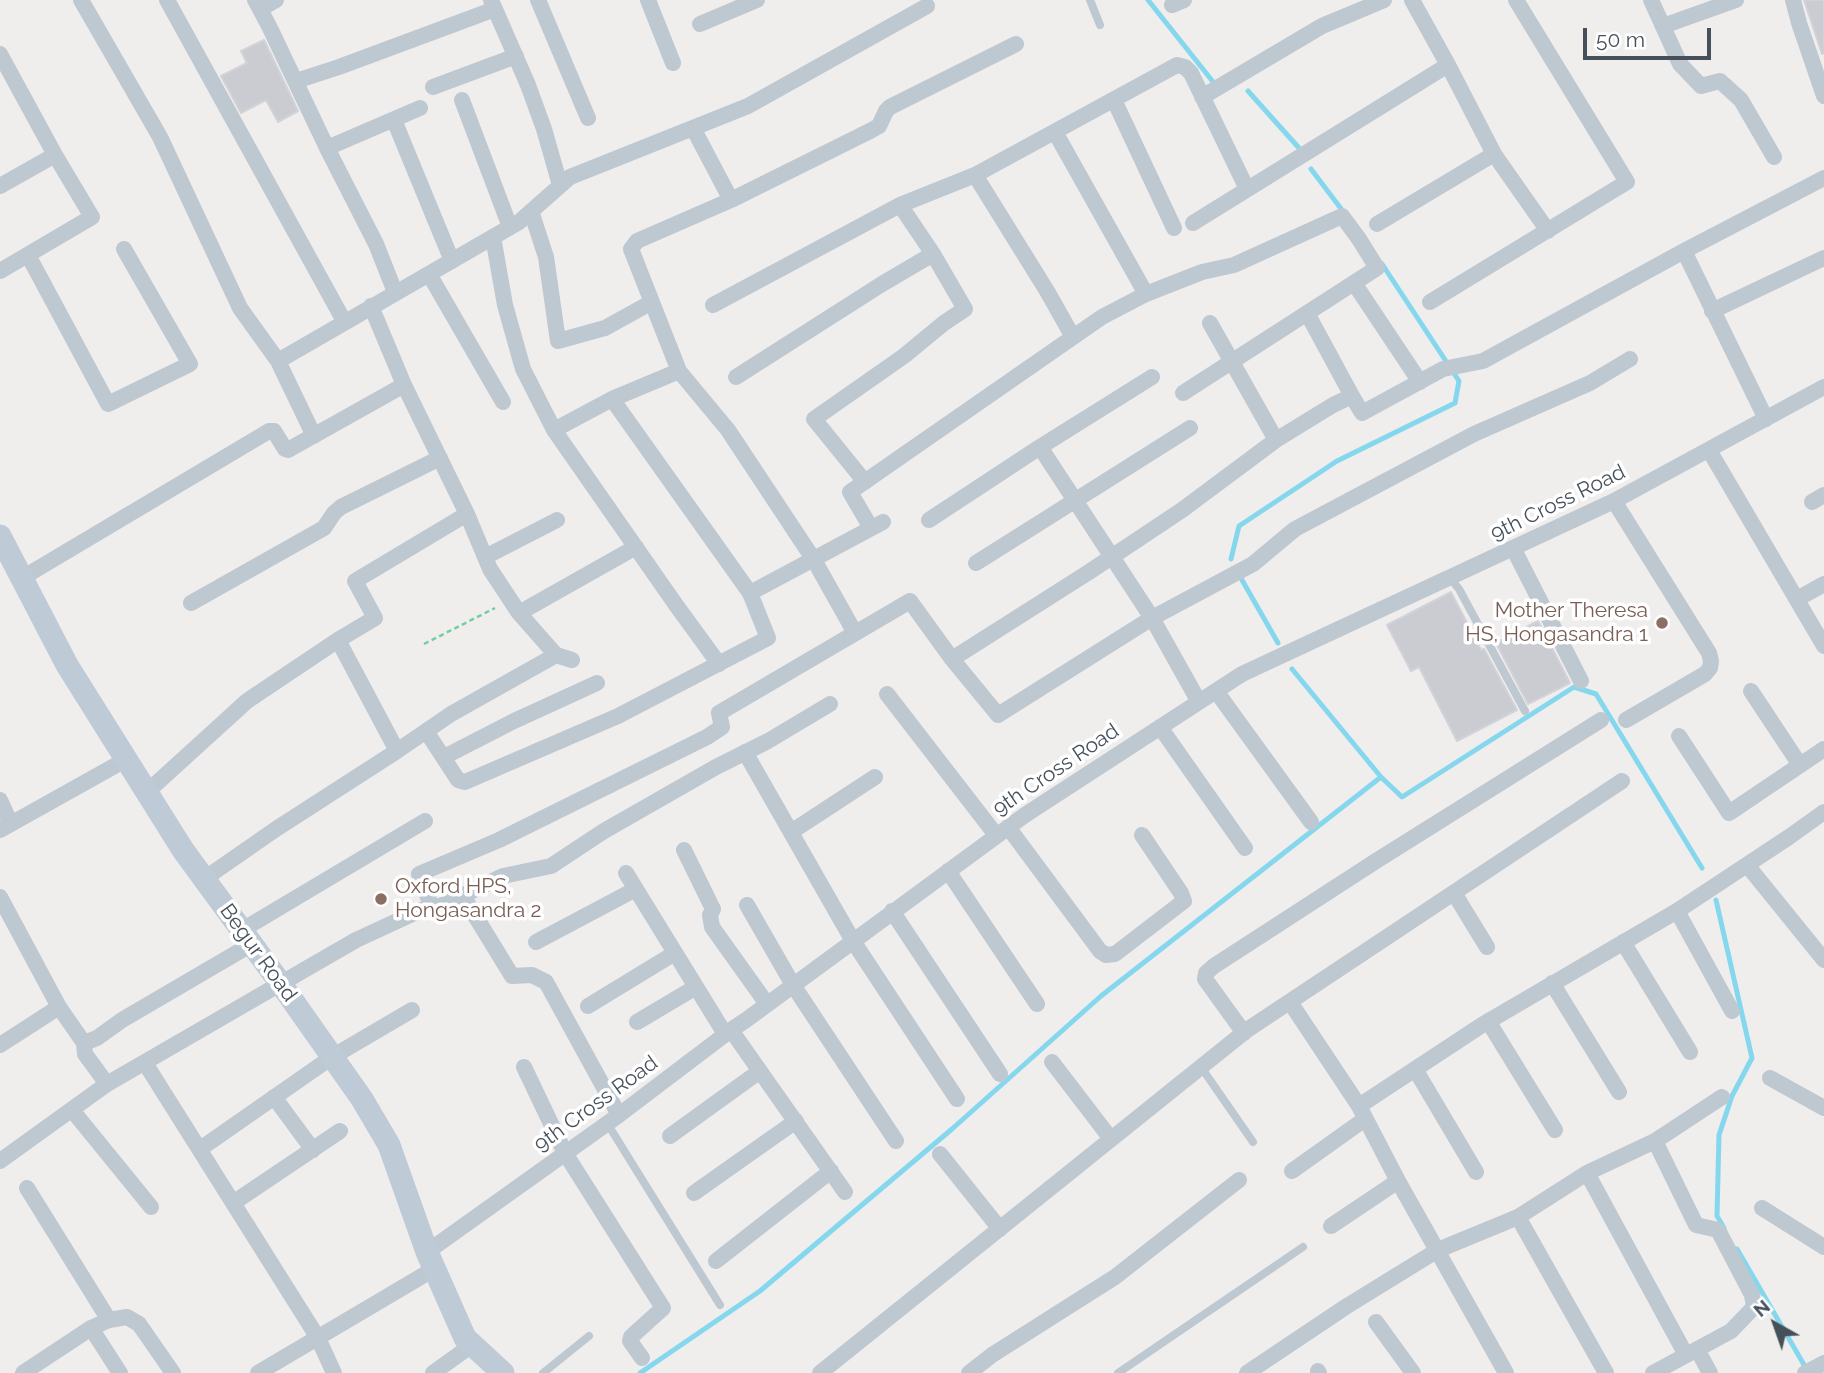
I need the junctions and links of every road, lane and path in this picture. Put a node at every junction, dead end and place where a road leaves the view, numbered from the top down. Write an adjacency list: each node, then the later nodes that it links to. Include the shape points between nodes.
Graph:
1 (81, 0): 75 (street, via 160,138 240,308)
2 (167, 0): 71 (street)
3 (276, 0): 14 (street)
4 (538, 0): 32 (street)
5 (648, 0): 23 (street)
6 (757, 0): 17 (street)
7 (1090, 0): 18 (lane)
8 (1384, 0): 28 (street, via 1322,26)
9 (1412, 0): 24 (street)
10 (1517, 0): 52 (street, via 1627,182)
11 (1651, 0): 19 (street)
12 (1736, 0): 19 (street)
13 (1793, 0): 27 (street)
14 (257, 4): 25 (street)
15 (493, 4): 22 (street); 25 (street)
16 (927, 6): 34 (street, via 748,106)
17 (700, 24)
18 (1100, 25)
19 (1663, 26): 39 (street, via 1680,64 1701,86 1720,81 1741,100)
20 (1016, 44): 45 (street, via 890,107 879,126 870,131)
21 (0, 54): 38 (street)
22 (516, 56): 26 (street); 42 (street)
23 (673, 63)
24 (1448, 65): 37 (street); 44 (street)
25 (296, 81): 36 (street)
26 (433, 87)
27 (1824, 96)
28 (1202, 97): 30 (street, via 1191,73 1177,65); 44 (street)
29 (462, 100): 50 (street)
30 (1114, 100): 35 (street); 51 (street)
31 (420, 108): 33 (street)
32 (588, 118)
33 (394, 120): 36 (street); 59 (street)
34 (693, 128): 42 (street); 45 (street)
35 (1055, 132): 40 (street); 64 (street)
36 (327, 148): 63 (street)
37 (1494, 154): 49 (street); 52 (street)
38 (55, 155): 43 (street); 57 (street, via 92,217)
39 (1773, 157)
40 (975, 175): 46 (street); 73 (street)
41 (1824, 178): 55 (street)
42 (560, 185): 47 (street)
43 (0, 186)
44 (1247, 189): 48 (street)
45 (731, 200): 65 (street, via 633,244)
46 (900, 205): 56 (street); 67 (street)
47 (531, 211): 50 (street); 65 (street, via 546,257 558,341 605,328)
48 (1193, 223)
49 (1377, 225)
50 (510, 227): 53 (street)
51 (1174, 228)
52 (1548, 231): 66 (street)
53 (493, 237): 59 (street); 89 (street, via 523,369)
54 (124, 250): 57 (street, via 190,364 108,404)
55 (1684, 251): 69 (street); 80 (street, via 1483,361 1443,369)
56 (933, 254): 78 (street); 95 (street, via 965,309 814,419)
57 (28, 255): 60 (street)
58 (1824, 258): 69 (street)
59 (452, 261): 61 (street)
60 (0, 271)
61 (429, 274): 63 (street); 86 (street)
62 (1354, 283): 64 (street, via 1377,268 1342,216 1234,265); 70 (street); 80 (street)
63 (396, 292): 68 (street)
64 (1146, 294): 73 (street)
65 (652, 302): 77 (street)
66 (1430, 302)
67 (713, 305)
68 (372, 306): 71 (street); 81 (street)
69 (1712, 311): 87 (street)
70 (1307, 313): 76 (street); 84 (street)
71 (344, 321): 75 (street)
72 (1210, 323): 76 (street)
73 (1073, 337): 95 (street)
74 (1630, 359): 115 (street, via 1590,383 1474,434 1295,529 1253,564)
75 (278, 361): 90 (street)
76 (1233, 361): 83 (street); 91 (street)
77 (679, 371): 85 (street); 106 (street, via 728,430)
78 (736, 377)
79 (1152, 377): 92 (street)
80 (1420, 382): 84 (street, via 1362,413)
81 (404, 385): 90 (street); 94 (street)
82 (1824, 387): 87 (street, 9th Cross Road)
83 (1183, 393)
84 (1352, 396): 91 (street)
85 (612, 400): 89 (street); 111 (street)
86 (503, 402)
87 (1766, 419): 93 (street, 9th Cross Road)
88 (1190, 428): 96 (street)
89 (554, 430): 102 (street)
90 (314, 436): 109 (street, via 286,450 274,431 269,431)
91 (1276, 440): 104 (street)
92 (1040, 447): 96 (street); 100 (street)
93 (1709, 450): 97 (street, 9th Cross Road); 112 (street)
94 (440, 458): 98 (street); 113 (street, via 341,507 324,528)
95 (865, 482): 106 (street, via 850,492 877,525)
96 (1074, 501): 104 (street); 107 (street)
97 (1614, 501): 103 (street, 9th Cross Road); 133 (street, via 1711,661 1704,674)
98 (467, 514): 105 (street); 117 (street, via 355,580 375,618)
99 (557, 520): 105 (street)
100 (929, 520)
101 (0, 536): 109 (main road, Begur Road)
102 (636, 547): 114 (street); 123 (street)
103 (1513, 548): 108 (street, 9th Cross Road); 124 (street)
104 (1112, 556): 115 (street); 121 (street)
105 (485, 557): 114 (street)
106 (814, 560): 111 (street); 116 (street)
107 (976, 563)
108 (1449, 577): 126 (street, 9th Cross Road, via 1242,674); 131 (lane, via 1460,589)
109 (22, 578): 141 (main road, Begur Road, via 68,665)
110 (1824, 584): 112 (street)
111 (750, 593): 123 (street, via 768,638)
112 (1797, 599): 119 (street)
113 (191, 603)
114 (515, 607): 118 (path); 120 (street)
115 (1152, 618): 121 (street, via 998,715); 129 (street)
116 (855, 633): 121 (street, via 910,601); 165 (street, via 719,713 722,727 707,737 499,840 419,874)
117 (338, 640): 138 (street); 145 (street, via 247,701)
118 (424, 644)
119 (1824, 646)
120 (555, 654): 122 (street); 135 (street)
121 (953, 659)
122 (572, 660)
123 (719, 664): 140 (street, via 618,716 465,782 458,780)
124 (1581, 681)
125 (597, 682): 140 (street)
126 (1216, 691): 129 (street, 9th Cross Road); 149 (street)
127 (1751, 691): 142 (street)
128 (887, 694): 151 (street)
129 (1199, 702): 134 (street, 9th Cross Road)
130 (830, 704): 139 (street)
131 (1525, 711)
132 (1601, 720): 189 (street, via 1214,966 1205,979)
133 (1626, 720)
134 (1160, 727): 151 (street, 9th Cross Road); 154 (street)
135 (426, 731): 138 (street); 140 (street)
136 (1679, 736): 142 (street, via 1729,813)
137 (1824, 749): 142 (street)
138 (397, 751): 159 (street)
139 (745, 752): 152 (street); 162 (street, via 551,866 503,876)
140 (444, 757)
141 (127, 760): 145 (main road, Begur Road); 150 (street)
142 (1800, 765)
143 (875, 778): 152 (street)
144 (1622, 781): 161 (street)
145 (147, 792): 159 (main road, Begur Road)
146 (0, 800): 150 (street)
147 (1821, 820): 156 (street)
148 (425, 821): 168 (street)
149 (1311, 822)
150 (6, 827)
151 (1002, 831): 153 (street, via 1106,955 1115,954 1184,901); 157 (street, 9th Cross Road)
152 (791, 832): 169 (street)
153 (1142, 835)
154 (1245, 848)
155 (684, 850): 180 (street, via 713,909 712,927)
156 (1747, 865): 167 (street); 174 (street)
157 (948, 871): 166 (street, 9th Cross Road); 181 (street)
158 (626, 873): 160 (street)
159 (204, 879): 168 (main road, Begur Road)
160 (636, 889): 170 (street); 173 (street)
161 (1454, 893): 172 (street); 179 (street)
162 (463, 895): 165 (street); 210 (street, via 512,976 532,975 546,982)
163 (0, 897): 183 (street)
164 (747, 905): 177 (street)
165 (432, 908): 176 (street, via 356,940)
166 (892, 911): 169 (street, 9th Cross Road); 200 (street)
167 (1677, 911): 171 (street); 185 (street)
168 (247, 937): 176 (main road, Begur Road); 190 (street)
169 (853, 941): 177 (street, 9th Cross Road); 206 (street)
170 (536, 942)
171 (1623, 942): 175 (street); 192 (street)
172 (1487, 947)
173 (675, 953): 178 (street); 182 (street)
174 (1824, 960)
175 (1552, 984): 186 (street); 203 (street)
176 (281, 985): 193 (main road, Begur Road); 195 (street)
177 (793, 985): 180 (street, 9th Cross Road); 216 (street)
178 (696, 986): 187 (street); 188 (street)
179 (1290, 1002): 189 (street); 209 (street)
180 (767, 1004): 188 (street, 9th Cross Road)
181 (1037, 1004)
182 (588, 1006)
183 (59, 1007): 190 (street); 191 (street)
184 (412, 1010): 193 (street)
185 (1732, 1012)
186 (1488, 1021): 198 (street); 212 (street)
187 (638, 1022)
188 (728, 1032): 199 (street); 210 (street, 9th Cross Road)
189 (1244, 1033): 197 (street)
190 (84, 1043): 202 (street, via 85,1054)
191 (0, 1045)
192 (1690, 1052)
193 (332, 1057): 204 (street); 242 (main road, Begur Road, via 389,1145)
194 (1052, 1062): 215 (street)
195 (145, 1063): 202 (street); 219 (street)
196 (524, 1067): 221 (street)
197 (1201, 1068): 215 (street); 218 (lane)
198 (1415, 1069): 209 (street); 226 (street)
199 (760, 1071): 211 (street); 214 (street)
200 (1000, 1074)
201 (1770, 1078): 207 (street)
202 (107, 1084): 208 (street)
203 (1619, 1092)
204 (274, 1097): 219 (street); 220 (street)
205 (1722, 1097): 217 (street)
206 (957, 1099)
207 (1824, 1108)
208 (72, 1110): 223 (street); 234 (street)
209 (1362, 1113): 225 (street); 229 (street)
210 (613, 1119): 221 (street, 9th Cross Road); 244 (lane)
211 (796, 1121): 224 (street); 232 (street)
212 (1555, 1130)
213 (340, 1131): 220 (street)
214 (670, 1136)
215 (1111, 1139): 238 (street)
216 (896, 1141)
217 (1655, 1141): 227 (street); 251 (street, via 1696,1225 1718,1230 1752,1295 1754,1307 1731,1331)
218 (1253, 1142)
219 (200, 1149): 233 (street)
220 (313, 1150): 233 (street)
221 (565, 1153): 242 (street, 9th Cross Road); 252 (street, via 663,1308 631,1336)
222 (940, 1154): 238 (street)
223 (0, 1161)
224 (831, 1171): 231 (street); 243 (street)
225 (1292, 1171)
226 (1476, 1172)
227 (1587, 1172): 236 (street); 251 (street)
228 (1239, 1180): 263 (street, via 1115,1277)
229 (1398, 1181): 237 (street); 241 (street)
230 (27, 1188): 245 (street)
231 (845, 1192)
232 (694, 1193)
233 (233, 1203): 249 (street)
234 (151, 1207)
235 (1762, 1208): 240 (street)
236 (1518, 1217): 241 (street); 268 (street)
237 (1331, 1226)
238 (1000, 1229): 262 (street)
239 (1303, 1247): 264 (lane)
240 (1824, 1247)
241 (1438, 1250): 265 (street); 267 (street)
242 (431, 1260): 249 (street, 9th Cross Road); 250 (main road, Begur Road)
243 (716, 1261)
244 (720, 1305)
245 (109, 1320): 247 (street); 256 (street, via 127,1317 139,1324)
246 (1376, 1322): 266 (street)
247 (91, 1328): 254 (street); 255 (street)
248 (589, 1336): 261 (lane)
249 (318, 1338): 257 (street, 9th Cross Road); 258 (street)
250 (472, 1345): 259 (street); 260 (main road, Begur Road)
251 (1691, 1352): 269 (street); 270 (street)
252 (642, 1358)
253 (1824, 1363): 271 (street)
254 (32, 1371)
255 (120, 1373)
256 (173, 1373)
257 (258, 1373)
258 (334, 1373)
259 (433, 1373)
260 (503, 1373)
261 (543, 1373)
262 (820, 1373)
263 (969, 1373)
264 (1118, 1373)
265 (1247, 1373)
266 (1413, 1373)
267 (1506, 1373)
268 (1606, 1373)
269 (1653, 1373)
270 (1710, 1373)
271 (1805, 1373)

